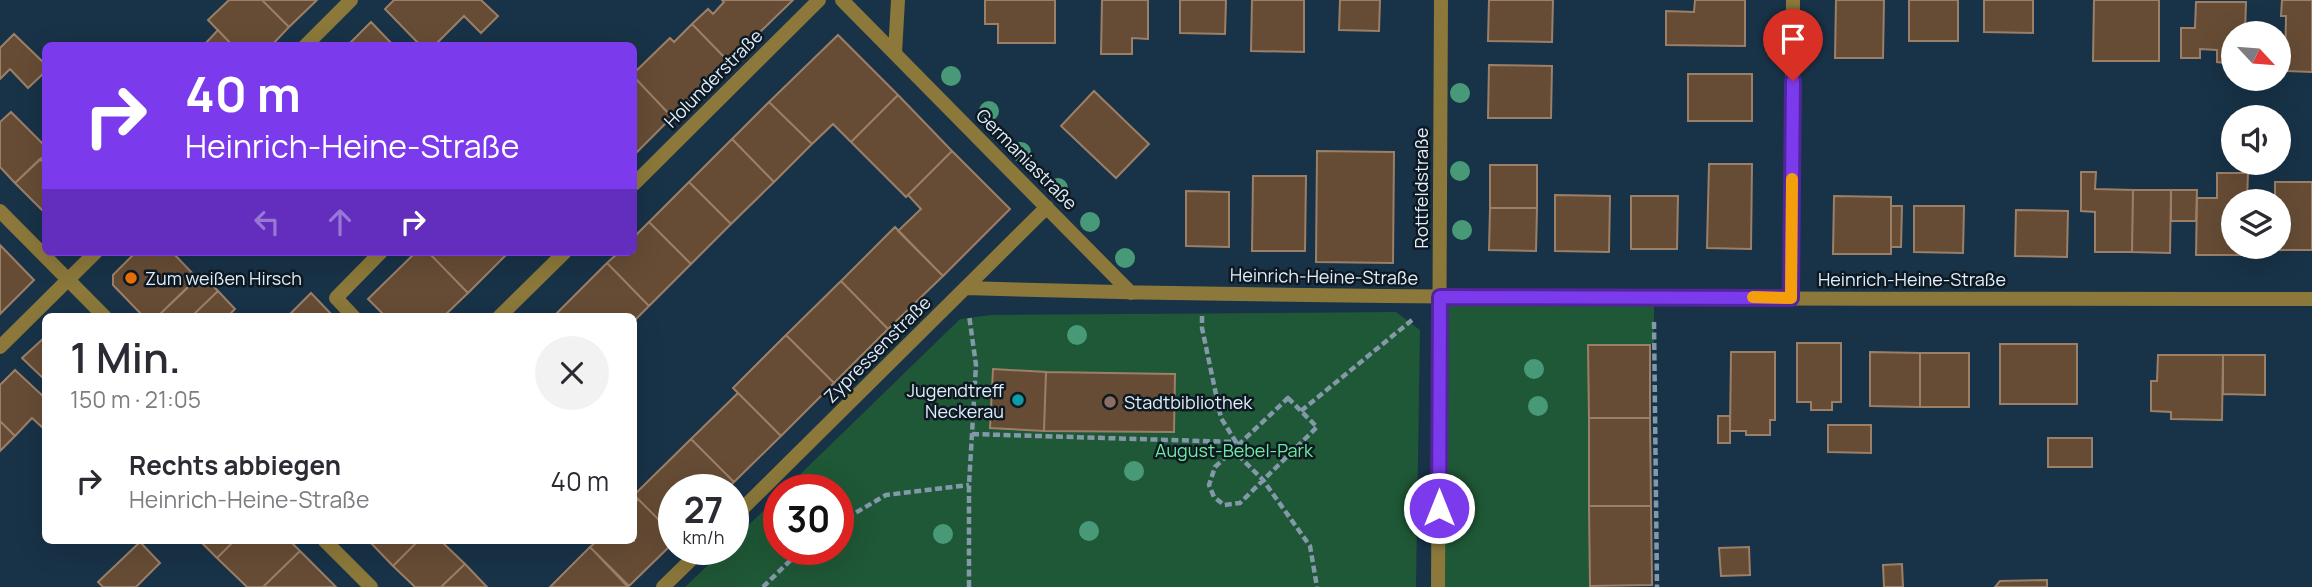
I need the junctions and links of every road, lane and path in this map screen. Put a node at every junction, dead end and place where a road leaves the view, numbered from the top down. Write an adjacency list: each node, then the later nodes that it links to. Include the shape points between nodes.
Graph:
1 (351, 0): 7 (street)
2 (819, 0): 9 (street, Holunderstraße)
3 (842, 0): 8 (street, Germaniastraße)
4 (898, 0): 8 (street)
5 (1441, 0): 21 (street, Rottfeldstraße)
6 (1793, 0): 23 (street)
7 (309, 42)
8 (895, 53): 10 (street, Germaniastraße)
9 (637, 181)
10 (1047, 208): 18 (street, Zypressenstraße); 19 (street, Germaniastraße)
11 (0, 211): 12 (street)
12 (42, 254)
13 (44, 256): 17 (street)
14 (92, 256): 17 (street)
15 (378, 256): 26 (street, via 336,298)
16 (561, 256): 27 (street)
17 (68, 280): 25 (street); 28 (street)
18 (965, 288): 19 (street, Heinrich-Heine-Straße); 30 (path, via 976,365); 35 (street, Zypressenstraße)
19 (1131, 293): 20 (street, Heinrich-Heine-Straße)
20 (1203, 294): 21 (street, Heinrich-Heine-Straße); 31 (path, via 1202,328 1221,418)
21 (1440, 297): 22 (street, Heinrich-Heine-Straße); 29 (path); 45 (street, Rottfeldstraße)
22 (1654, 297): 23 (street, Heinrich-Heine-Straße); 46 (path)
23 (1791, 298): 24 (street, Heinrich-Heine-Straße)
24 (2312, 299)
25 (100, 313)
26 (350, 313)
27 (503, 313)
28 (0, 347)
29 (1301, 411): 32 (path, via 1288,398); 33 (path, via 1317,427)
30 (972, 434): 31 (path); 34 (path)
31 (1236, 442): 32 (path)
32 (1234, 451): 33 (path); 33 (path, via 1215,467 1209,485 1214,496 1224,505 1240,503)
33 (1263, 480): 44 (path, via 1310,546)
34 (969, 485): 36 (path, via 886,495); 43 (path)
35 (749, 502)
36 (854, 514)
37 (329, 544): 40 (street)
38 (686, 565): 41 (street)
39 (786, 565): 42 (path)
40 (365, 585)
41 (663, 587)
42 (763, 587)
43 (969, 587)
44 (1317, 587)
45 (1438, 587)
46 (1657, 587)

